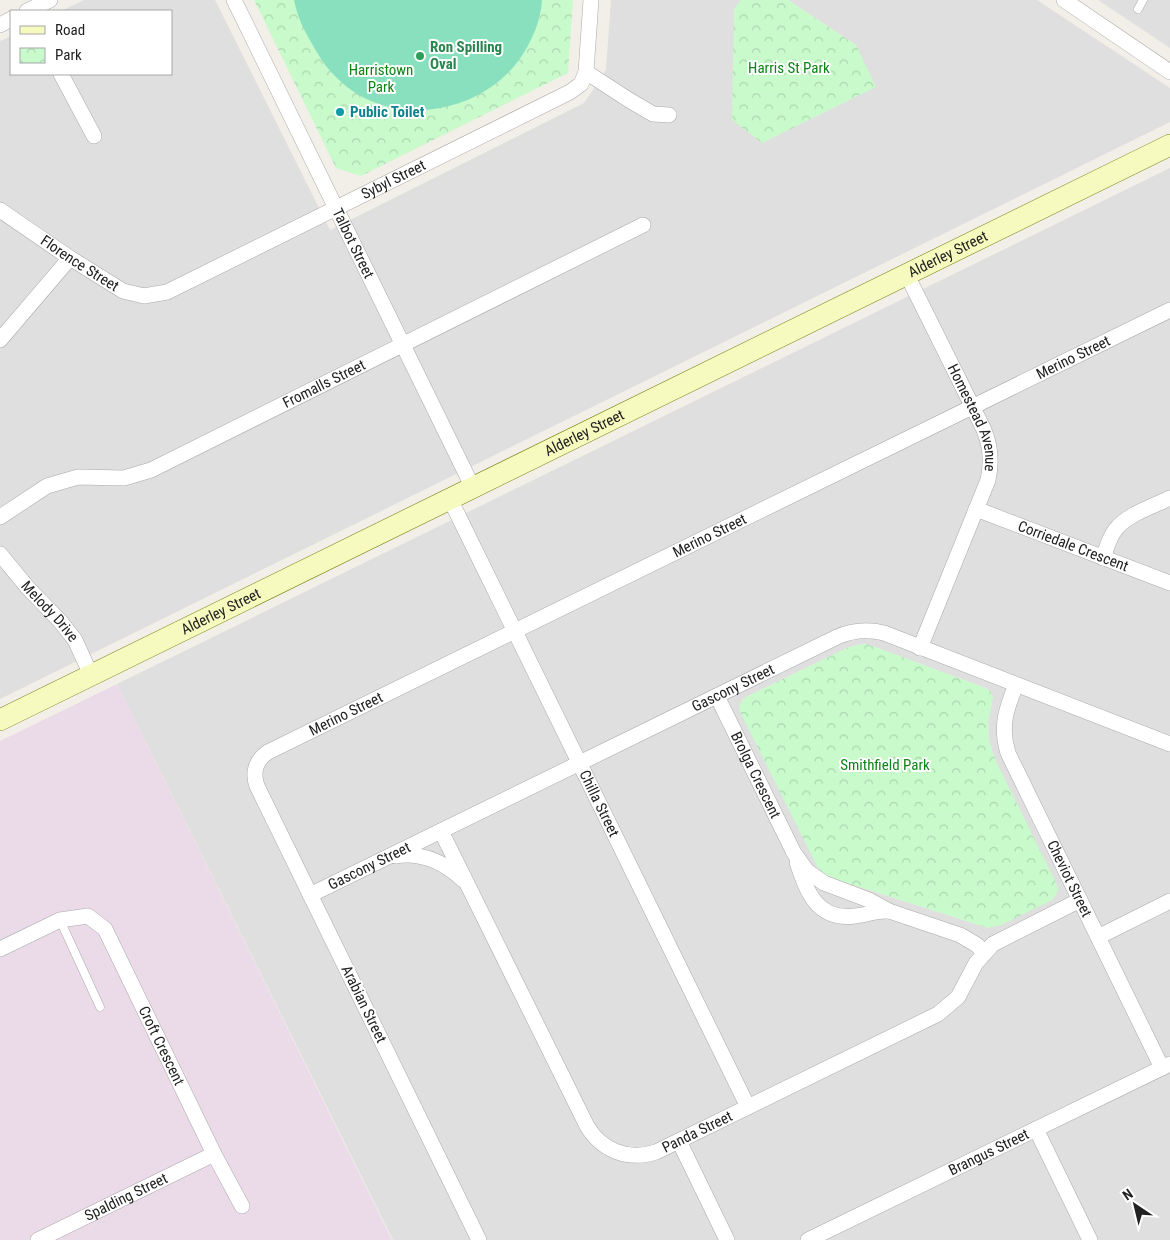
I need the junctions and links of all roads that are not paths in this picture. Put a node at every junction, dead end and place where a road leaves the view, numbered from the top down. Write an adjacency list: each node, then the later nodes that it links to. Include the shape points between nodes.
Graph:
1 (50, 0): 7 (street)
2 (234, 0): 14 (street, Talbot Street)
3 (591, 0): 8 (street)
4 (1064, 0): 9 (street)
5 (1143, 0): 6 (lane)
6 (1138, 9)
7 (30, 10)
8 (586, 72): 11 (street, via 653,114); 14 (street, Sybyl Street, via 580,84 570,92)
9 (1170, 72)
10 (62, 75): 12 (street)
11 (669, 114)
12 (94, 136)
13 (1170, 145): 18 (street, Alderley Street)
14 (336, 209): 19 (street, Sybyl Street); 22 (street, Talbot Street)
15 (0, 210): 17 (street, Florence Street)
16 (643, 225): 22 (street, Fromalls Street)
17 (70, 258): 19 (street, Florence Street, via 124,291 144,296); 21 (street)
18 (907, 274): 23 (street, Homestead Avenue); 24 (street, Alderley Street)
19 (167, 292)
20 (1170, 310): 23 (street, Merino Street)
21 (0, 340)
22 (403, 345): 24 (street, Talbot Street); 28 (street, Fromalls Street, via 151,470 124,478 78,477 47,486)
23 (972, 407): 27 (street, Homestead Avenue, via 987,439 991,458 988,480); 32 (street, Merino Street)
24 (473, 488): 26 (street, Alderley Street)
25 (1170, 498): 30 (street, via 1120,524)
26 (450, 499): 32 (street, Chilla Street); 34 (street, Alderley Street)
27 (976, 509): 30 (street, Corriedale Crescent); 33 (street, Homestead Avenue)
28 (0, 518)
29 (0, 554): 34 (street, Melody Drive, via 60,620 75,640)
30 (1103, 558): 31 (street, Corriedale Crescent)
31 (1170, 584)
32 (515, 632): 39 (street, Chilla Street); 40 (street, Merino Street, via 268,752 259,759)
33 (920, 648): 35 (street, Gascony Street); 36 (street, Gascony Street, via 875,631 846,633)
34 (91, 675): 37 (street, Alderley Street)
35 (1016, 685): 38 (street, Gascony Street); 46 (street, Cheviot Street, via 1005,714 1004,742)
36 (716, 696): 39 (street, Gascony Street); 42 (street, Brolga Crescent)
37 (0, 720)
38 (1170, 744)
39 (579, 763): 41 (street, Gascony Street); 55 (street, Chilla Street)
40 (256, 767): 45 (street, Arabian Street, via 257,786)
41 (441, 830): 43 (street, Gascony Street); 44 (street, Panda Street)
42 (794, 853): 48 (street, Brolga Crescent, via 807,871 824,883); 48 (street, Brolga Crescent, via 805,889 821,908 844,916)
43 (386, 857): 44 (street, via 411,855 434,861 454,872); 45 (street, Gascony Street)
44 (470, 889): 57 (street, Panda Street, via 592,1134 605,1147 630,1156 648,1154)
45 (310, 895): 61 (street, Arabian Street)
46 (1080, 900): 50 (street, Cheviot Street); 52 (street, Panda Street, via 1000,939)
47 (1170, 901): 50 (street)
48 (889, 911): 52 (street, Brolga Crescent, via 960,934)
49 (60, 920): 51 (street, Croft Crescent); 53 (lane); 58 (street, Croft Crescent, via 88,916 105,929)
50 (1098, 937): 54 (street, Cheviot Street)
51 (0, 949)
52 (984, 952): 55 (street, Panda Street, via 958,997 938,1014)
53 (100, 1007)
54 (1166, 1066): 56 (street, Brangus Street)
55 (748, 1107): 57 (street, Panda Street)
56 (1036, 1129): 63 (street, Brangus Street); 64 (street)
57 (679, 1141): 62 (street)
58 (214, 1154): 59 (street, Croft Crescent); 60 (street, Spalding Street)
59 (242, 1206)
60 (38, 1240)
61 (479, 1240)
62 (727, 1240)
63 (808, 1240)
64 (1090, 1240)

